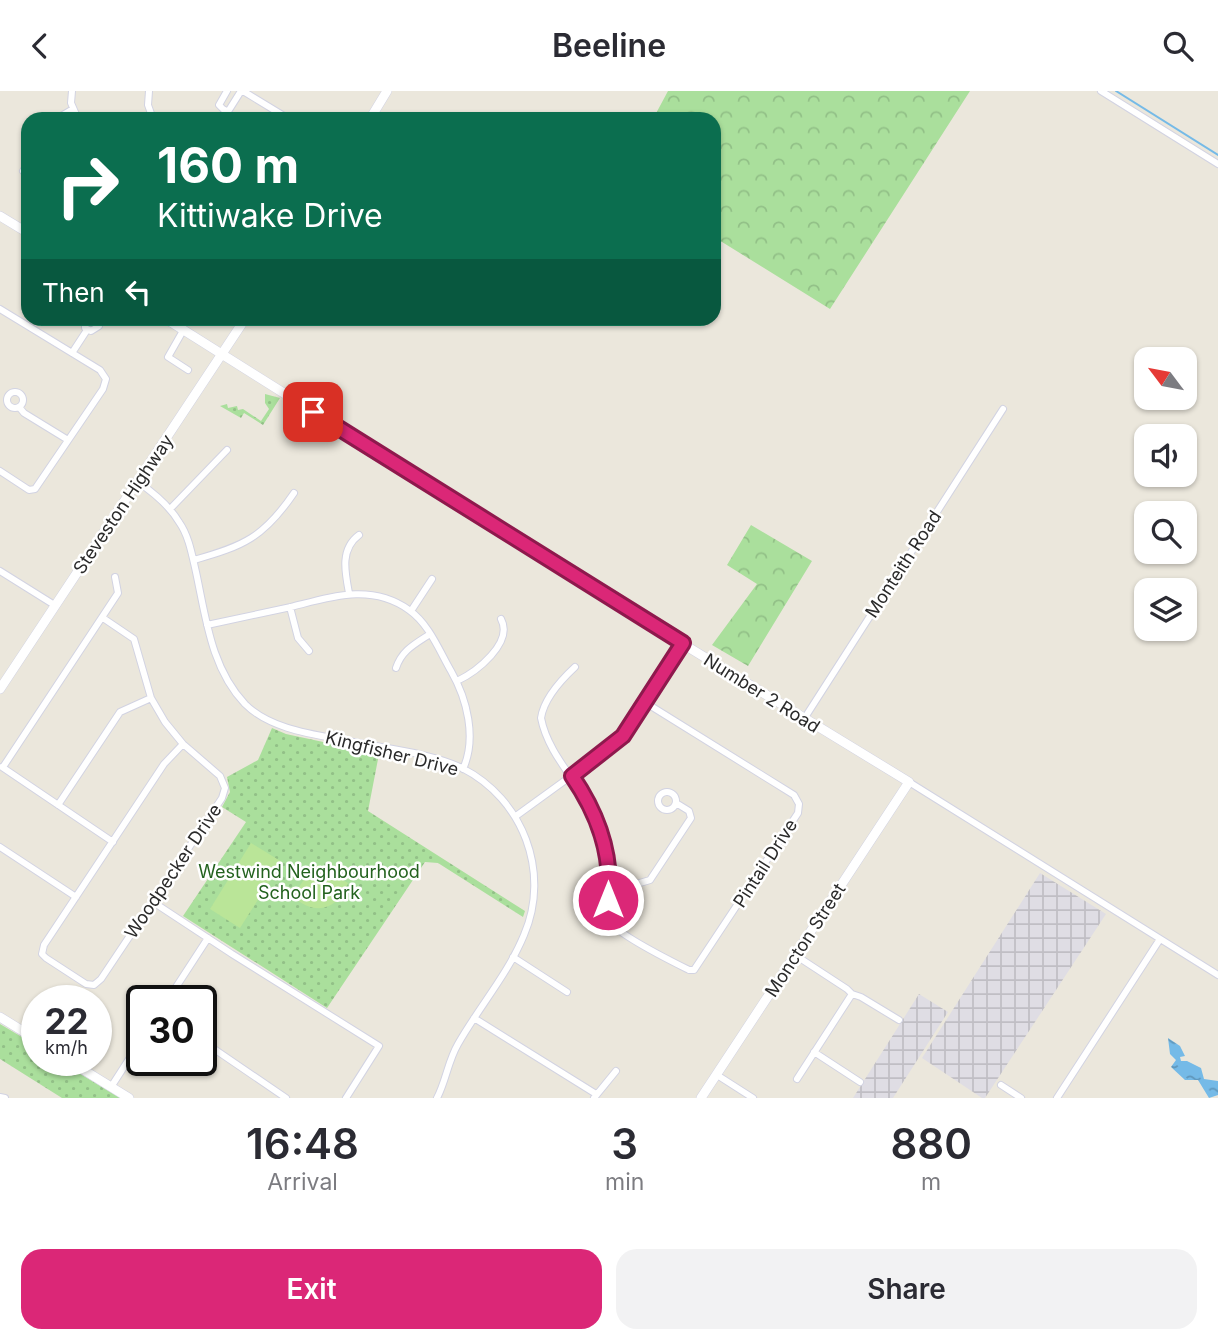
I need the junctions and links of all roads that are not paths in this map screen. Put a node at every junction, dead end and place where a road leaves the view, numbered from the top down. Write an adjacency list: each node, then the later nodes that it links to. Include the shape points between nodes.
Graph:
1 (72, 91): 7 (street)
2 (149, 91): 10 (street)
3 (227, 91): 4 (street, via 219,105 225,111)
4 (242, 91): 11 (street)
5 (387, 91): 12 (street)
6 (1101, 91): 13 (street)
7 (73, 109): 8 (street); 9 (street)
8 (68, 112)
9 (74, 112)
10 (150, 112)
11 (277, 112)
12 (374, 112)
13 (1218, 164)
14 (0, 216): 15 (street)
15 (21, 229)
16 (0, 309): 17 (street)
17 (21, 322)
18 (28, 326): 25 (street)
19 (84, 326): 24 (street)
20 (98, 326): 24 (street)
21 (179, 326): 23 (street, Number 2 Road)
22 (240, 326): 26 (street, Steveston Highway)
23 (184, 329): 26 (street, Number 2 Road); 27 (street, via 168,357)
24 (87, 330): 25 (street)
25 (72, 353): 30 (street, via 106,377 103,389)
26 (223, 353): 33 (street, Steveston Highway); 49 (street, Number 2 Road)
27 (188, 370)
28 (19, 407): 30 (street)
29 (1003, 409): 57 (street, Monteith Road)
30 (68, 440): 32 (street, via 35,489 29,490)
31 (227, 450): 35 (street)
32 (0, 471)
33 (138, 482): 35 (street, Kingfisher Drive); 42 (street, Steveston Highway)
34 (294, 492): 37 (street, via 255,537)
35 (170, 509): 37 (street, Kingfisher Drive, via 187,537)
36 (359, 535): 41 (street, via 346,553)
37 (194, 561): 47 (street, Kingfisher Drive)
38 (0, 571): 42 (street)
39 (115, 577): 45 (street, via 118,593)
40 (432, 579): 44 (street)
41 (349, 593): 43 (street); 44 (street, via 383,597)
42 (56, 605): 54 (street, Steveston Highway)
43 (290, 607): 47 (street); 50 (street, via 298,638)
44 (411, 611): 48 (street)
45 (103, 618): 55 (street, Woodpecker Drive, via 134,639); 59 (street)
46 (501, 619): 53 (street, via 504,634 491,655)
47 (207, 625): 60 (street, Kingfisher Drive, via 217,662 230,686 269,720)
48 (430, 634): 52 (street, via 406,649); 53 (street)
49 (683, 643): 56 (street); 57 (street, Number 2 Road)
50 (309, 651)
51 (575, 667): 61 (street, via 559,683 541,718)
52 (396, 668)
53 (457, 681): 60 (street, via 468,717)
54 (0, 689)
55 (151, 698): 58 (street, Woodpecker Drive); 64 (street, via 120,712)
56 (646, 703): 61 (street, via 618,742); 68 (street, Pintail Drive, via 794,795 798,813 694,970 614,927 607,917)
57 (804, 719): 62 (street, Number 2 Road)
58 (183, 744): 66 (street, via 164,764); 70 (street, Woodpecker Drive, via 220,776 225,788)
59 (1, 767): 64 (street)
60 (463, 769): 65 (street, Kingfisher Drive, via 490,788)
61 (572, 776): 65 (street); 68 (street, via 601,830)
62 (909, 782): 72 (street, Number 2 Road); 73 (street, Moncton Street)
63 (676, 803): 68 (street, via 689,811 691,818 655,875 643,884)
64 (58, 804): 66 (street)
65 (516, 816): 74 (street, Kingfisher Drive, via 527,838 535,884 530,918)
66 (113, 842): 69 (street)
67 (0, 848): 69 (street)
68 (610, 885)
69 (76, 897): 70 (street, Woodpecker Drive, via 42,952 94,985)
70 (153, 902): 71 (street)
71 (208, 938): 76 (street); 96 (street, via 379,1046)
72 (1160, 939): 75 (street, Number 2 Road); 101 (street)
73 (795, 955): 78 (street); 87 (street, Moncton Street)
74 (513, 957): 77 (street); 80 (street, Kingfisher Drive)
75 (1218, 975)
76 (177, 985)
77 (567, 992)
78 (852, 994): 81 (street); 84 (street)
79 (0, 1017): 82 (street)
80 (474, 1018): 93 (street); 97 (street, Kingfisher Drive, via 455,1050)
81 (900, 1020)
82 (21, 1030)
83 (217, 1051): 95 (street)
84 (814, 1052): 89 (street); 90 (street)
85 (126, 1064): 92 (street)
86 (616, 1071): 93 (street)
87 (717, 1075): 98 (street, Moncton Street); 99 (street)
88 (93, 1076): 92 (street)
89 (797, 1079)
90 (860, 1081)
91 (1001, 1085): 100 (street)
92 (111, 1087): 94 (street)
93 (595, 1096)
94 (129, 1098)
95 (285, 1098)
96 (346, 1098)
97 (437, 1098)
98 (701, 1098)
99 (753, 1098)
100 (1021, 1098)
101 (1057, 1098)

